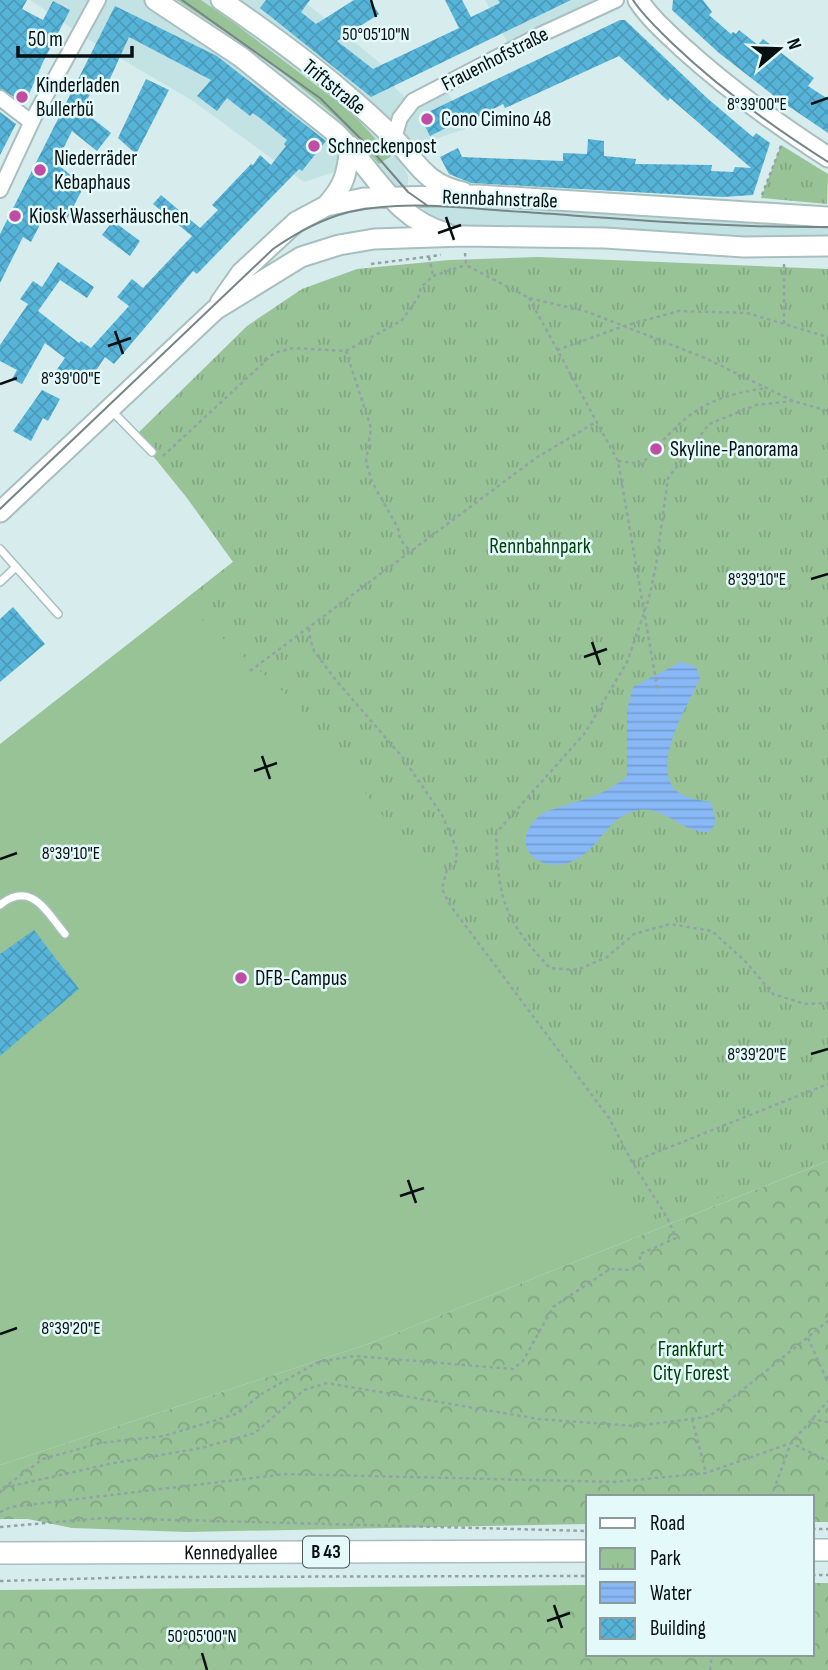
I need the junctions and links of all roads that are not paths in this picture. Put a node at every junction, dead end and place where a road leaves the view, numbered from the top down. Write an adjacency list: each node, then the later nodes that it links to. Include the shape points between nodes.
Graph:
1 (98, 0): 8 (street)
2 (155, 0): 10 (main road, Triftstraße, via 241,57)
3 (221, 0): 6 (main road, Triftstraße)
4 (617, 0): 9 (street, Frauenhofstraße, via 413,101 400,118)
5 (638, 0): 11 (main road, via 700,63 777,124)
6 (243, 6): 9 (main road, Triftstraße)
7 (0, 98): 8 (street)
8 (31, 122): 13 (street)
9 (394, 138): 12 (main road, Triftstraße)
10 (350, 146): 15 (main road, Triftstraße); 17 (main road, via 347,174)
11 (828, 157)
12 (411, 160): 14 (main road, Triftstraße, via 448,189); 16 (main road)
13 (0, 190)
14 (478, 195): 16 (main road, Rennbahnstraße); 19 (main road, Rennbahnstraße)
15 (388, 196): 16 (main road, Rennbahnstraße); 17 (main road, Rennbahnstraße); 18 (main road, Triftstraße)
16 (418, 196): 18 (main road)
17 (326, 206): 23 (main road, Rennbahnstraße, via 296,222 240,273)
18 (410, 216): 20 (main road, via 404,226); 22 (main road, Triftstraße)
19 (827, 216)
20 (374, 239): 22 (main road, Rennbahnstraße); 23 (main road, Rennbahnstraße, via 339,244 301,257)
21 (828, 246): 22 (main road, Rennbahnstraße, via 744,247 605,238)
22 (460, 248)
23 (215, 310): 24 (main road, Rennbahnstraße)
24 (109, 409): 25 (lane); 26 (main road, Rennbahnstraße)
25 (152, 452)
26 (0, 512)
27 (0, 549): 28 (lane)
28 (16, 567): 29 (lane); 30 (lane)
29 (0, 582)
30 (58, 614)
31 (0, 905): 32 (lane, via 9,898 31,897)
32 (65, 934)
33 (586, 1551): 34 (main road, Kennedyallee / B 43)
34 (0, 1553)

